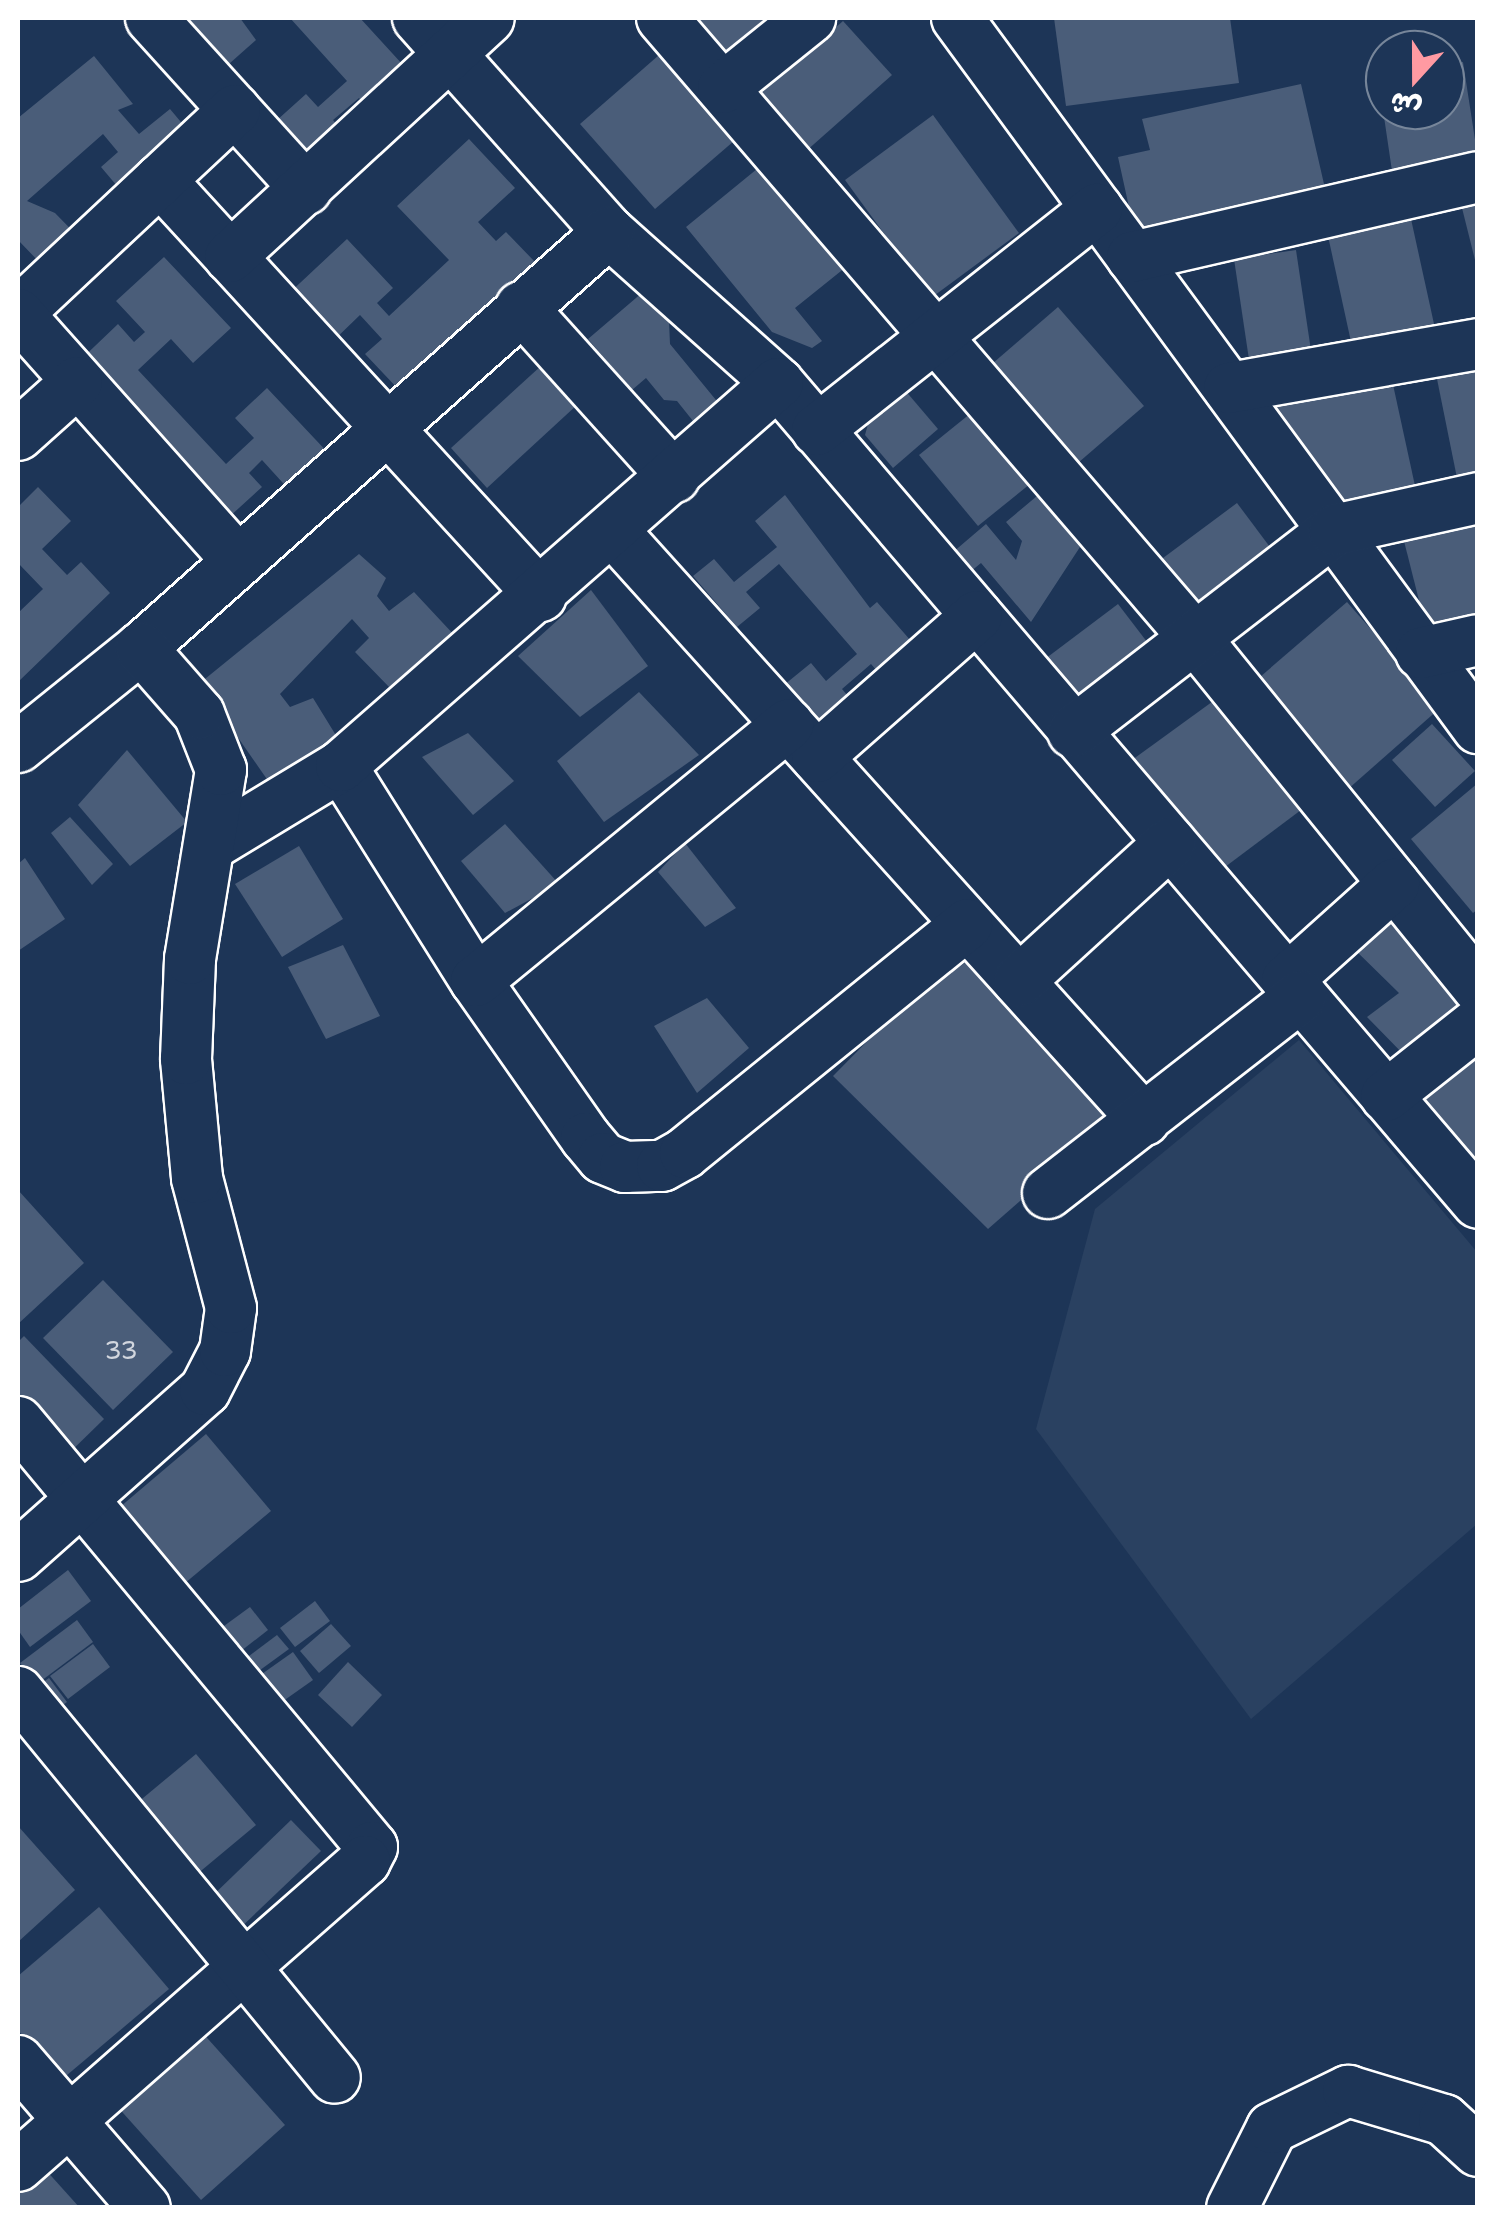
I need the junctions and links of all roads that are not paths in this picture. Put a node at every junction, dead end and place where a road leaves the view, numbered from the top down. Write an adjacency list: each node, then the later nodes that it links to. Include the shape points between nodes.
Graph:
1 (151, 18): 8 (street)
2 (489, 18): 6 (street)
3 (662, 18): 7 (street)
4 (810, 18): 7 (street)
5 (957, 18): 12 (street)
6 (433, 35): 11 (street); 13 (street)
7 (723, 88): 18 (street)
8 (235, 110): 10 (street); 11 (street)
9 (1478, 177): 15 (street)
10 (160, 180): 14 (street); 17 (street)
11 (306, 189): 14 (street)
12 (1098, 209): 15 (street); 18 (street)
13 (609, 232): 16 (street); 21 (street)
14 (230, 257): 23 (street)
15 (1132, 257): 22 (street)
16 (521, 307): 23 (street); 26 (street)
17 (18, 314): 20 (street)
18 (936, 337): 24 (street); 33 (street)
19 (1478, 344): 22 (street)
20 (77, 382): 25 (street); 30 (street)
21 (778, 383): 24 (street); 26 (street)
22 (1228, 388): 28 (street)
23 (386, 428): 30 (street); 31 (street)
24 (817, 430): 32 (street)
25 (18, 435)
26 (674, 478): 29 (street)
27 (1478, 498): 28 (street)
28 (1334, 530): 33 (street); 36 (street)
29 (614, 532): 31 (street); 39 (street)
30 (238, 560): 35 (street)
31 (541, 596): 41 (street)
32 (977, 616): 38 (street); 39 (street)
33 (1194, 638): 38 (street); 44 (street)
34 (1478, 640): 36 (street)
35 (142, 648): 40 (street); 42 (street, via 214,740 221,770)
36 (1421, 654): 37 (street)
37 (1478, 728)
38 (1073, 732): 43 (street)
39 (802, 741): 45 (street); 46 (street)
40 (18, 747)
41 (342, 766): 42 (street); 46 (street)
42 (214, 843): 56 (street, via 194,930 186,1059 197,1178 231,1308 225,1351 206,1390)
43 (1170, 843): 47 (street); 48 (street)
44 (1394, 884): 48 (street); 49 (street)
45 (968, 925): 46 (street, via 685,1153 643,1168 603,1158); 47 (street)
46 (476, 981)
47 (1019, 981): 52 (street)
48 (1294, 988): 51 (street); 52 (street)
49 (1478, 988)
50 (1478, 1023): 51 (street)
51 (1386, 1096): 54 (street)
52 (1144, 1120): 53 (street)
53 (1048, 1193)
54 (1478, 1203)
55 (18, 1422): 56 (street)
56 (82, 1498): 57 (street); 59 (street, via 370,1842 365,1861)
57 (18, 1556)
58 (18, 1692): 59 (street)
59 (244, 1966): 61 (street); 62 (street)
60 (18, 2061): 62 (street)
61 (336, 2078)
62 (69, 2120): 64 (street); 65 (street)
63 (1478, 2151): 66 (street, via 1444,2120 1348,2091 1272,2128)
64 (18, 2166)
65 (145, 2208)
66 (1232, 2208)

